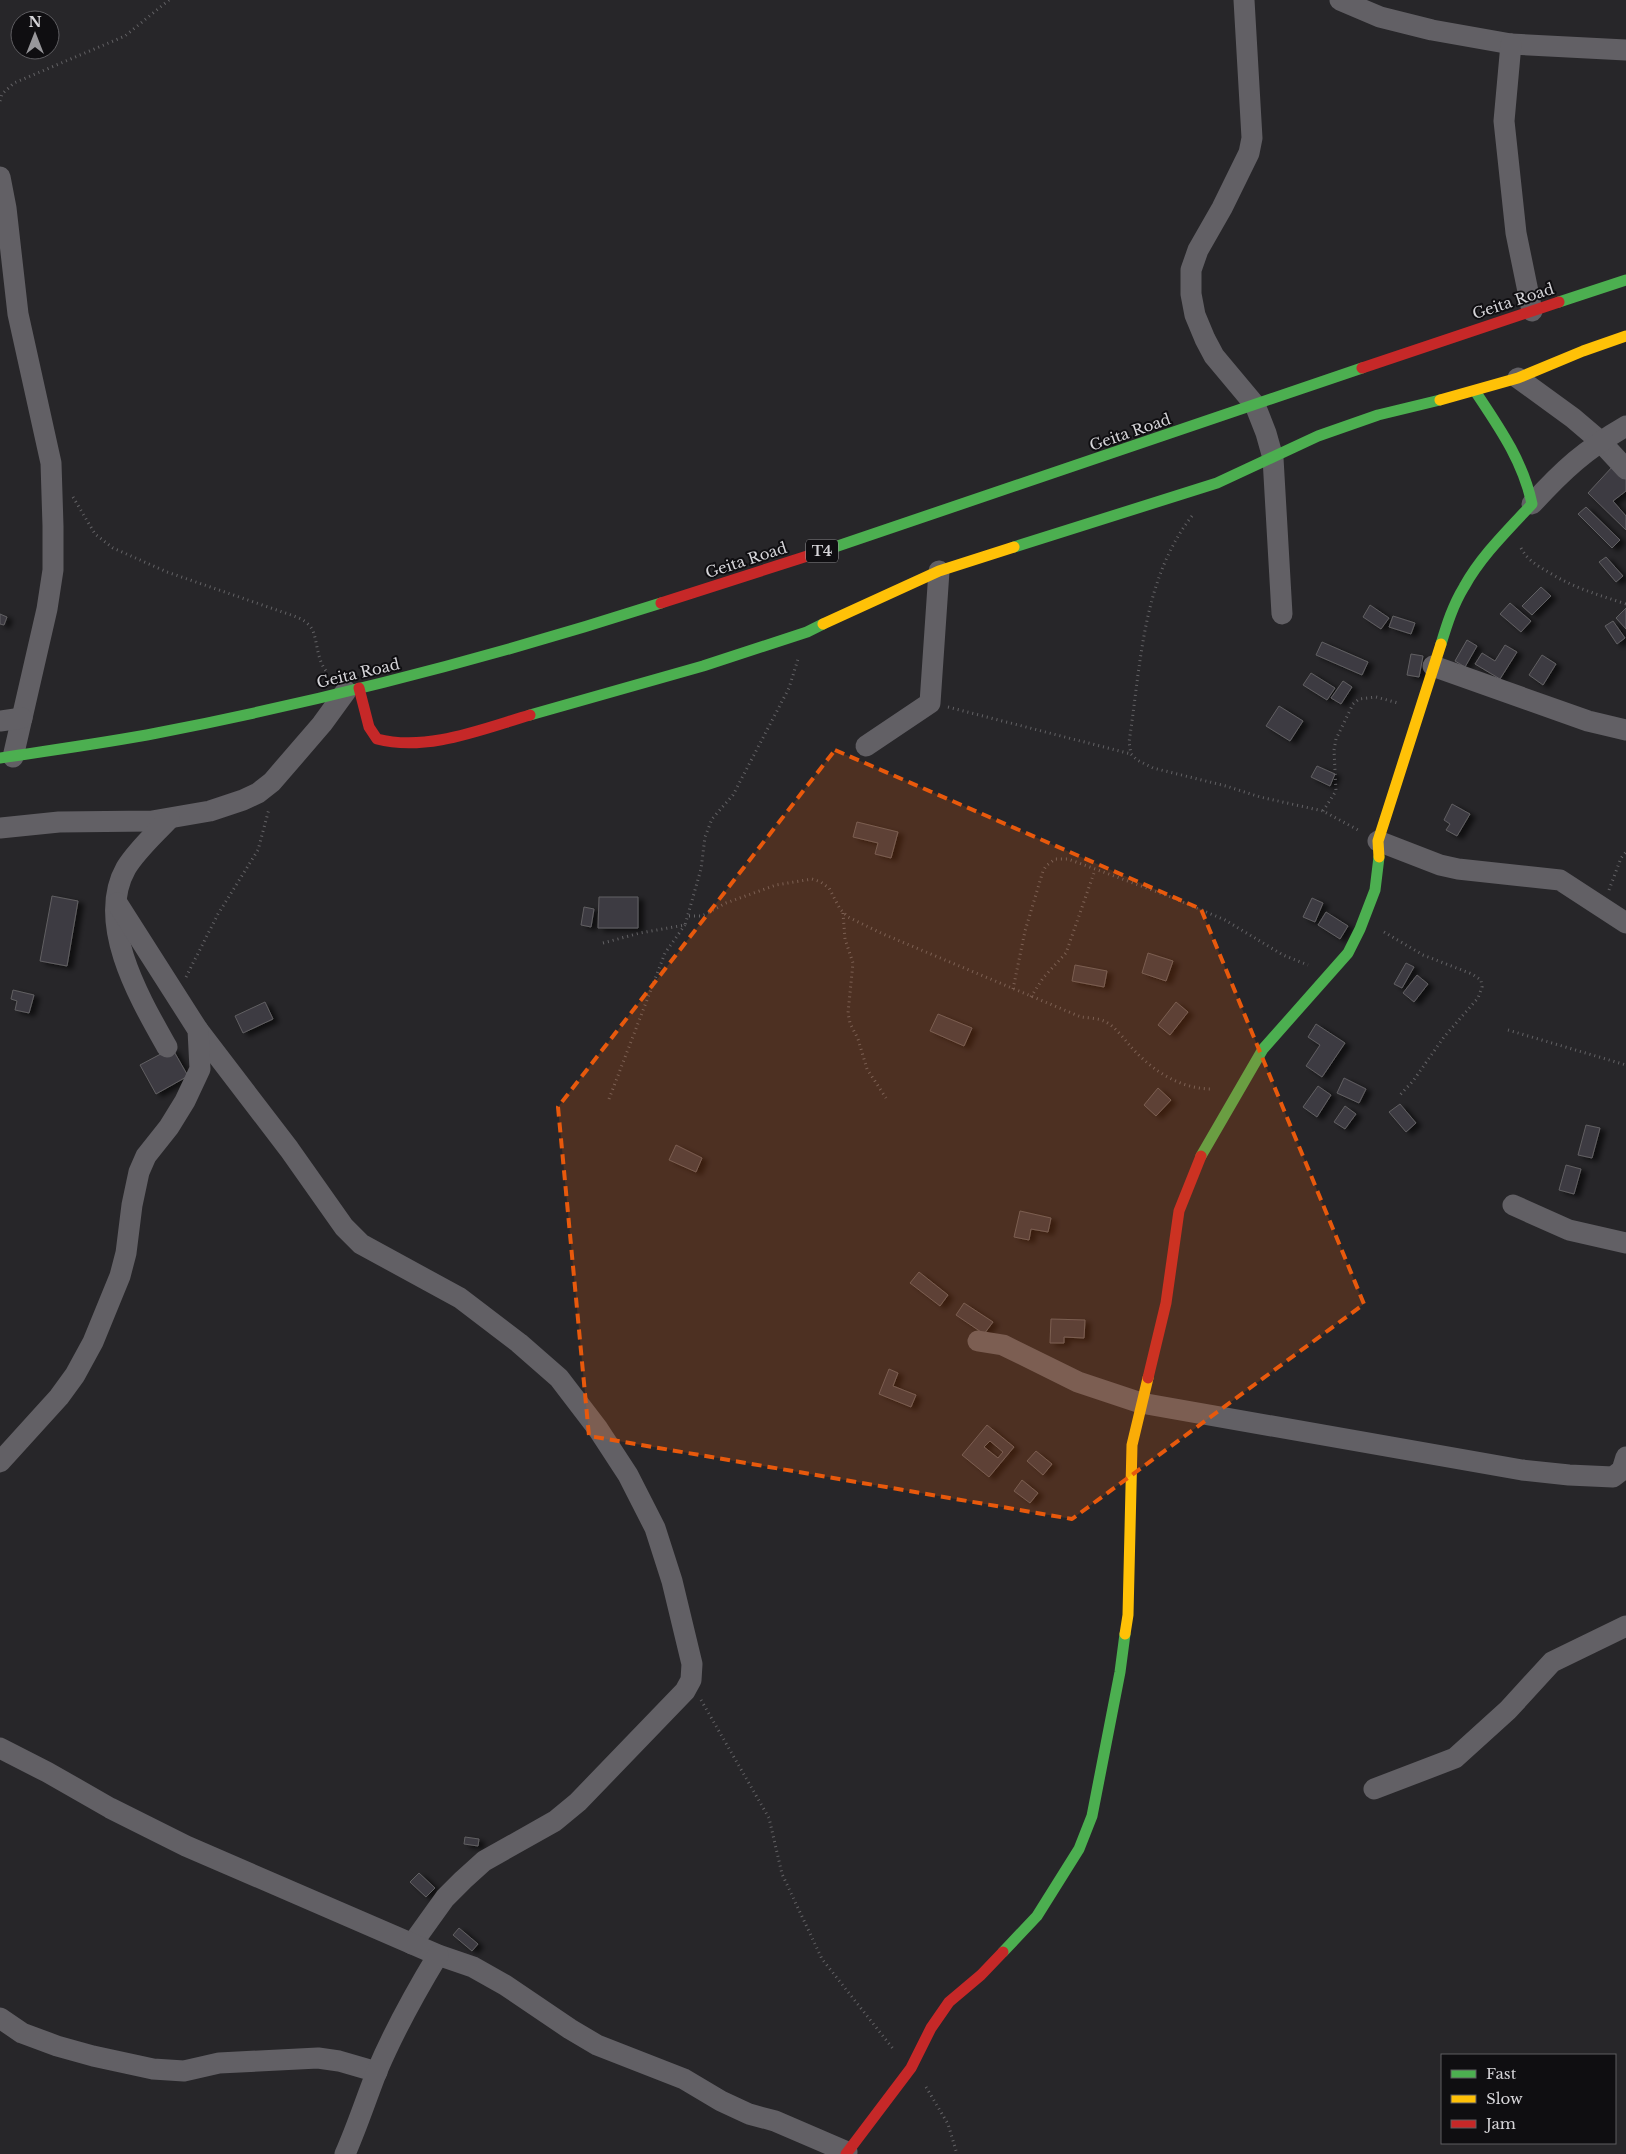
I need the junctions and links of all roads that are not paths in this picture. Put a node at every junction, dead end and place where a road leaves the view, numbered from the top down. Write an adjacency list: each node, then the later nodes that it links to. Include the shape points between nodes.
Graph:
1 (1244, 0): 11 (street, via 1252,138 1249,153 1198,250 1191,270 1191,294 1195,315 1214,356)
2 (1340, 0): 3 (street, via 1380,17)
3 (1511, 44): 4 (street); 7 (street, via 1504,121 1516,233)
4 (1626, 50)
5 (0, 177): 21 (street, via 18,314 51,463 53,570 47,609)
6 (1626, 280): 7 (main road, Geita Road / T4)
7 (1532, 311): 11 (main road, Geita Road / T4)
8 (1626, 336): 9 (main road)
9 (1518, 378): 10 (main road); 13 (street)
10 (1476, 391): 14 (main road, via 1378,415 1318,436); 16 (main road, via 1524,468)
11 (1255, 405): 14 (street); 20 (main road, Geita Road / T4, via 633,612 523,646)
12 (1626, 426): 13 (street)
13 (1600, 441): 15 (street); 16 (street, via 1566,468)
14 (1273, 458): 17 (main road, via 1217,483); 18 (street)
15 (1626, 469)
16 (1532, 504): 19 (main road, via 1485,556 1464,586 1452,610)
17 (939, 571): 20 (main road, via 807,632 588,699 419,743 377,739); 23 (street, via 930,703)
18 (1282, 614)
19 (1433, 666): 22 (street, via 1588,722); 27 (main road)
20 (353, 690): 24 (main road, Geita Road / T4, via 156,733); 25 (street, via 272,782 258,793 210,810)
21 (6, 720): 24 (street)
22 (1626, 730)
23 (866, 746)
24 (6, 757)
25 (169, 819): 26 (street, via 59,822); 28 (street, via 126,868 119,883)
26 (0, 828)
27 (1378, 841): 29 (street, via 1440,865 1560,880); 35 (main road, via 1379,866 1375,890 1348,953 1263,1049 1201,1155 1179,1211 1166,1303)
28 (117, 903): 30 (street); 31 (street, via 116,926 123,956 144,1007)
29 (1626, 923)
30 (198, 1030): 37 (street, via 200,1058 197,1078 139,1172 120,1276 92,1342 59,1397); 41 (street, via 344,1227 361,1244 460,1298 559,1378 628,1475 656,1528 692,1664 691,1680 685,1691 578,1802 555,1821 484,1861 445,1898)
31 (167, 1047)
32 (1512, 1205): 33 (street, via 1569,1230)
33 (1626, 1243)
34 (978, 1341): 35 (street, via 1003,1345 1078,1382)
35 (1141, 1403): 36 (street, via 1522,1470 1613,1477 1622,1470); 45 (main road, via 1132,1445 1128,1615 1092,1816 1079,1849 1037,1916 980,1976 949,2002 931,2028 911,2068)
36 (1626, 1457)
37 (0, 1462)
38 (1626, 1626): 40 (street, via 1552,1662 1508,1710 1455,1758)
39 (0, 1748): 41 (street, via 186,1846)
40 (1374, 1789)
41 (412, 1944): 42 (street)
42 (438, 1955): 44 (street, via 404,2012); 45 (street, via 473,1967 505,1985 597,2045 684,2079 720,2101)
43 (0, 2018): 44 (street, via 22,2034 57,2046 154,2069 184,2071 219,2063 318,2058)
44 (377, 2072): 46 (street)
45 (847, 2153)
46 (346, 2154)

